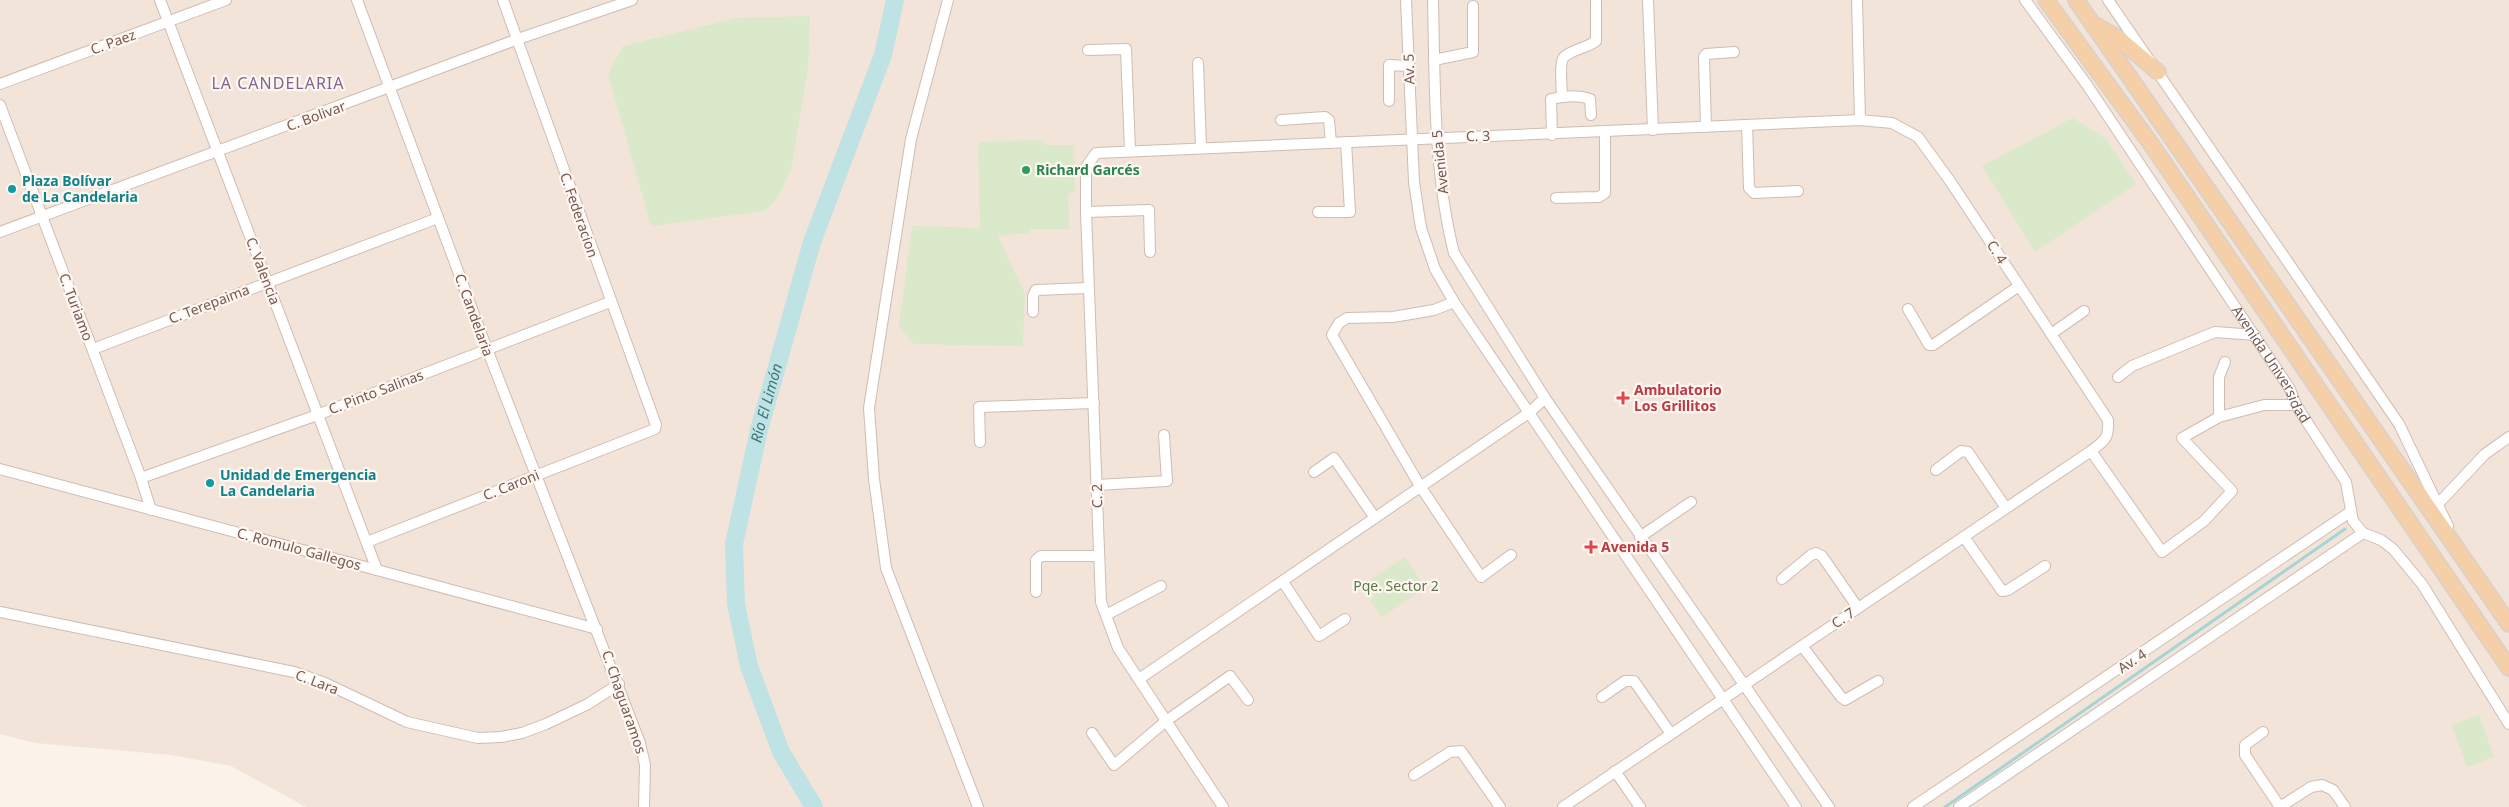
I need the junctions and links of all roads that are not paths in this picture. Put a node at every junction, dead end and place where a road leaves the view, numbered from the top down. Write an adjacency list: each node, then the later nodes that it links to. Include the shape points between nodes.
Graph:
1 (160, 0): 17 (street, C. Valencia)
2 (226, 0): 17 (street, C. Paez)
3 (357, 0): 27 (street, C. Candelaria)
4 (503, 0): 19 (street, C. Federacion)
5 (632, 0): 19 (street, C. Bolivar)
6 (948, 0): 130 (street, via 911,139 869,408 874,479 886,568)
7 (1406, 0): 24 (street, Av. 5)
8 (1432, 0): 22 (street, Avenida 5)
9 (1648, 0): 36 (street)
10 (1857, 0): 33 (street)
11 (2025, 0): 64 (street, Avenida Universidad, via 2087,85)
12 (2046, 0): 114 (main road, Avenida Universidad, via 2156,152)
13 (2076, 0): 18 (main road)
14 (2108, 0): 25 (street)
15 (1596, 2): 28 (street, via 1596,41 1564,56)
16 (1473, 6): 22 (street, via 1473,52)
17 (168, 22): 26 (street, C. Paez); 44 (street, C. Valencia)
18 (2092, 23): 25 (main road, via 2118,38); 102 (main road)
19 (518, 39): 27 (street, C. Bolivar); 58 (street, C. Federacion)
20 (1088, 50): 45 (street, via 1126,49)
21 (1734, 52): 35 (street, via 1706,54 1704,57)
22 (1434, 60): 39 (street, Avenida 5)
23 (1198, 64): 43 (street)
24 (1409, 66): 29 (street, via 1389,65); 40 (street, Av. 5)
25 (2158, 72): 89 (street, via 2399,424)
26 (0, 84)
27 (390, 88): 44 (street, C. Bolivar); 52 (street, C. Candelaria)
28 (1562, 97): 31 (street, via 1590,99); 38 (street, via 1551,99)
29 (1389, 101)
30 (0, 105): 51 (street, C. Turiamo)
31 (1591, 116)
32 (1281, 120): 41 (street, via 1325,117 1329,120)
33 (1860, 120): 34 (street, C. 3); 56 (street, C. 4, via 1892,123 1918,137)
34 (1747, 125): 35 (street, C. 3); 47 (street, via 1750,188 1754,193)
35 (1706, 127): 36 (street, C. 3)
36 (1653, 130): 37 (street, C. 3)
37 (1605, 132): 38 (street, C. 3); 48 (street, via 1605,193 1599,197)
38 (1552, 135): 39 (street, C. 3)
39 (1436, 137): 40 (street, C. 3); 69 (street, Avenida 5, via 1447,227 1454,253)
40 (1412, 138): 42 (street, C. 3); 59 (street, Avenida 5, via 1421,228 1435,269)
41 (1331, 142): 42 (street, C. 3); 43 (street, C. 3)
42 (1346, 142): 50 (street, via 1350,212)
43 (1201, 148): 45 (street, C. 3)
44 (218, 152): 51 (street, C. Bolivar); 55 (street, C. Valencia)
45 (1130, 152): 46 (street, C. 3)
46 (1096, 154): 49 (street, C. 2, via 1086,166)
47 (1798, 191)
48 (1556, 198)
49 (1086, 212): 54 (street, via 1149,210); 57 (street, C. 2)
50 (1318, 212)
51 (42, 218): 53 (street, C. Bolivar); 65 (street, C. Turiamo)
52 (438, 218): 55 (street, C. Terepaima); 66 (street, C. Candelaria)
53 (0, 232)
54 (1150, 252)
55 (267, 282): 65 (street, C. Terepaima); 73 (street, C. Valencia)
56 (2019, 286): 60 (street, via 1933,345 1929,345); 63 (street, C. 4)
57 (1088, 288): 62 (street, via 1036,290); 70 (street, C. 2)
58 (610, 302): 66 (street, C. Pinto Salinas); 76 (street, C. Federacion, via 656,425)
59 (1454, 302): 72 (street, Avenida 5); 87 (street, via 1434,310 1394,317 1347,318 1332,335)
60 (1908, 309)
61 (2084, 311): 63 (street)
62 (1033, 312)
63 (2051, 334): 75 (street, C. 4)
64 (2256, 335): 68 (street, via 2215,332 2132,366); 71 (street, Avenida Universidad)
65 (92, 349): 85 (street, C. Turiamo)
66 (487, 349): 73 (street, C. Pinto Salinas); 84 (street, C. Candelaria)
67 (2225, 362): 74 (street, via 2219,377)
68 (2118, 377)
69 (1545, 398): 72 (street); 95 (street, Avenida 5)
70 (1094, 403): 79 (street, via 979,407); 86 (street, C. 2)
71 (2296, 405): 74 (street, via 2264,404); 92 (street, Avenida Universidad, via 2346,482)
72 (1530, 412): 87 (street); 121 (street, Avenida 5)
73 (317, 415): 85 (street, C. Pinto Salinas); 97 (street, C. Valencia)
74 (2219, 418): 80 (street, via 2182,438 2232,491 2204,521 2162,552)
75 (2108, 420): 80 (street, C. 7, via 2109,434)
76 (654, 429): 84 (street, C. Caroni)
77 (1164, 434): 86 (street, via 1167,481)
78 (2509, 437): 89 (street, via 2485,454)
79 (980, 442)
80 (2091, 451): 90 (street, C. 7)
81 (0, 469): 91 (street, C. Romulo Gallegos)
82 (1936, 470): 90 (street, via 1961,451 1968,452)
83 (1314, 472): 93 (street, via 1334,458)
84 (535, 476): 97 (street, C. Caroni); 112 (street, C. Candelaria)
85 (141, 478): 91 (street, C. Turiamo)
86 (1097, 485): 99 (street, C. 2)
87 (1420, 486): 93 (street); 98 (street, via 1481,577)
88 (1691, 502): 95 (street)
89 (2437, 506): 102 (street)
90 (2006, 508): 96 (street, C. 7)
91 (151, 510): 101 (street, C. Romulo Gallegos)
92 (2350, 512): 94 (street, Avenida Universidad); 137 (street, Av. 4)
93 (1375, 518): 104 (street)
94 (2363, 533): 123 (street, via 2392,548 2422,584); 138 (street, Av. 4)
95 (1640, 537): 118 (street, Avenida 5)
96 (1964, 537): 100 (street, via 2002,591); 107 (street, C. 7)
97 (367, 542): 101 (street, C. Valencia)
98 (1511, 555)
99 (1098, 556): 106 (street, via 1041,556 1036,560); 109 (street, C. 2, via 1101,602)
100 (2045, 566)
101 (378, 570): 112 (street, C. Romulo Gallegos)
102 (2475, 575): 111 (main road)
103 (1782, 578): 107 (street, via 1816,553 1822,556)
104 (1283, 582): 110 (street, via 1319,636); 115 (street)
105 (1161, 586): 109 (street)
106 (1036, 592)
107 (1858, 608): 113 (street, C. 7)
108 (0, 612): 117 (street, C. Lara, via 294,672 407,722 478,738 501,738 538,727 588,704)
109 (1106, 615): 115 (street, C. 2, via 1118,648)
110 (1345, 619)
111 (2509, 624)
112 (597, 629): 117 (street, C. Chaguaramos)
113 (1802, 646): 116 (street, via 1846,700); 118 (street, C. 7)
114 (2509, 668)
115 (1139, 679): 122 (street, C. 2)
116 (1878, 681)
117 (619, 684): 129 (street, C. Chaguaramos, via 645,765)
118 (1743, 685): 121 (street, C. 7); 136 (street, Avenida 5)
119 (1602, 697): 126 (street, via 1625,682 1634,682)
120 (1248, 700): 122 (street, via 1230,676)
121 (1722, 700): 126 (street, C. 7); 135 (street, Avenida 5)
122 (1166, 721): 125 (street, via 1114,765); 131 (street, C. 2)
123 (2509, 724)
124 (2263, 732): 139 (street, via 2245,745 2245,755)
125 (1092, 733)
126 (1671, 734): 127 (street, C. 7)
127 (1615, 771): 133 (street, C. 7); 134 (street)
128 (1414, 775): 132 (street, via 1450,752 1461,751)
129 (644, 807)
130 (978, 807)
131 (1224, 807)
132 (1500, 807)
133 (1564, 807)
134 (1640, 807)
135 (1796, 807)
136 (1829, 807)
137 (1913, 807)
138 (1959, 807)
139 (2280, 807): 140 (street, via 2322,784 2333,790)
140 (2345, 807)

